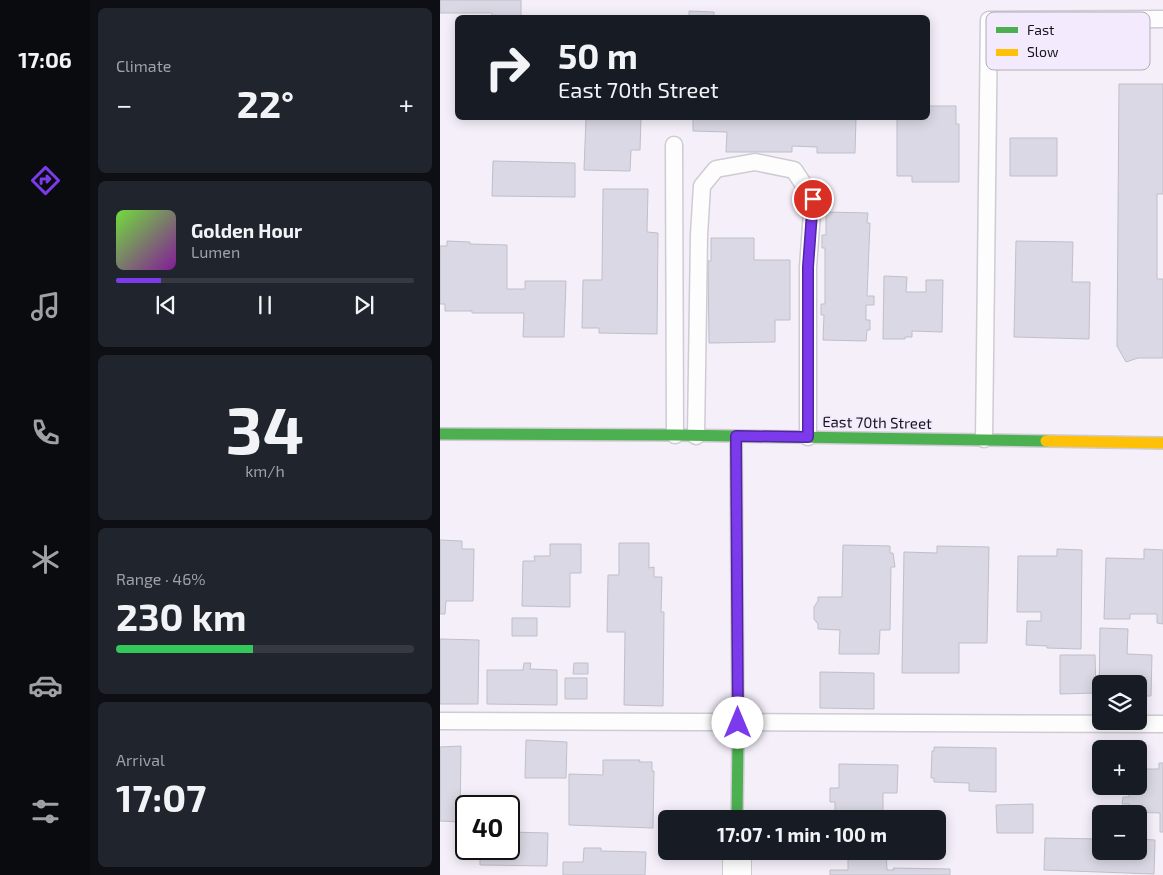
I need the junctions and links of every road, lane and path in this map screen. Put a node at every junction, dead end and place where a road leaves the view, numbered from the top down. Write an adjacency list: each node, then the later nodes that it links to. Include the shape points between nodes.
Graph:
1 (1150, 19): 2 (lane)
2 (1163, 19)
3 (988, 70): 10 (lane)
4 (674, 145): 6 (lane)
5 (440, 434): 6 (street, East 70th Street)
6 (675, 435): 7 (street, East 70th Street)
7 (696, 436): 8 (street, East 70th Street); 9 (lane, via 702,186 716,169 754,162 794,170 813,199 808,267)
8 (736, 436): 9 (street, East 70th Street); 13 (street)
9 (808, 437): 10 (street, East 70th Street)
10 (984, 440): 11 (street, East 70th Street)
11 (1163, 443)
12 (440, 721): 13 (lane)
13 (738, 723): 14 (lane); 15 (street)
14 (1163, 724)
15 (737, 810)
16 (737, 860): 17 (street)
17 (737, 875)

